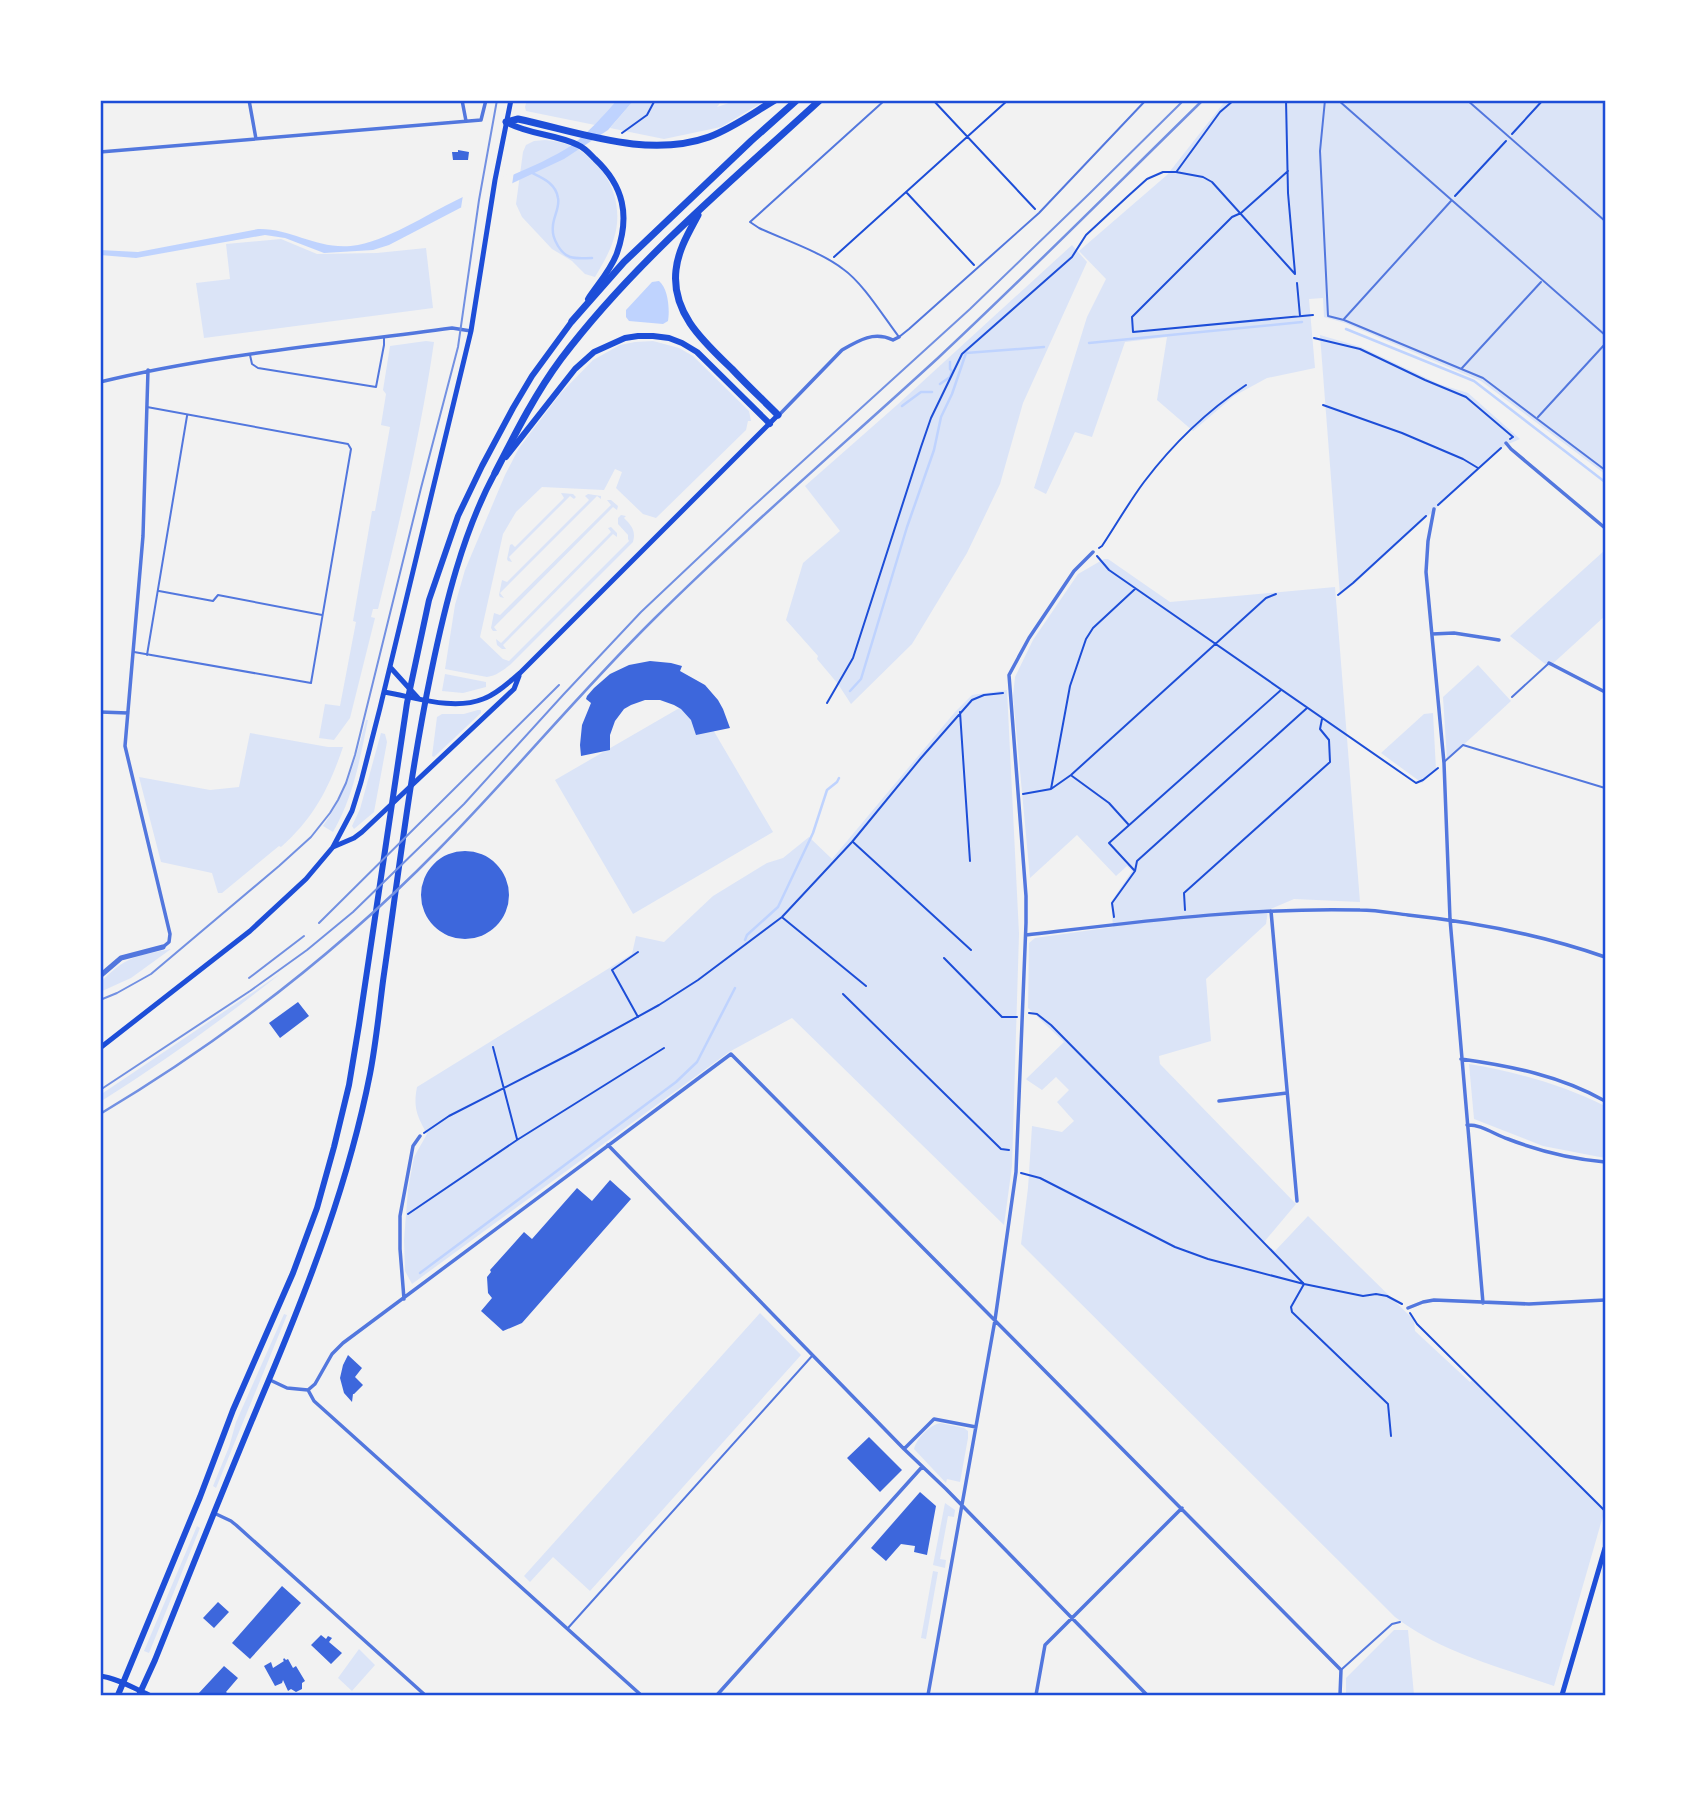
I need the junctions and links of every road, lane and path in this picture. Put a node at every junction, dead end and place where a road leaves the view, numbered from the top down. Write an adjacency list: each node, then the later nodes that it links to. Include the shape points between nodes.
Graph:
1 (249, 100): 24 (street)
2 (462, 100): 19 (street)
3 (486, 100): 19 (street, via 481,120)
4 (511, 100): 20 (main road)
5 (655, 100): 21 (path, via 647,115)
6 (775, 100): 20 (highway, via 706,138 662,145 604,139 518,119)
7 (797, 100): 41 (highway, via 624,262)
8 (820, 100): 30 (highway)
9 (884, 100): 34 (lane, via 750,222)
10 (933, 100): 22 (path)
11 (1008, 100): 22 (path)
12 (1146, 100): 31 (lane)
13 (1234, 100): 27 (path, via 1220,112)
14 (1286, 100): 26 (path)
15 (1325, 100): 40 (lane, via 1320,151 1328,316)
16 (1338, 100): 29 (lane)
17 (1467, 100): 23 (lane)
18 (1543, 100): 23 (path)
19 (466, 121): 24 (street)
20 (506, 122): 41 (main road, via 578,145 604,167 621,195 624,211 616,254); 42 (main road)
21 (621, 134)
22 (968, 136): 28 (path); 31 (path)
23 (1509, 137): 29 (path); 33 (lane)
24 (256, 139): 25 (street)
25 (100, 152)
26 (1288, 171): 32 (path); 32 (path, via 1295,274)
27 (1177, 172): 32 (path, via 1212,182); 85 (path, via 1147,179 1086,235 1072,257 962,354 931,418 853,658)
28 (907, 192): 34 (path); 35 (path)
29 (1452, 200): 36 (lane); 40 (lane)
30 (700, 211): 56 (highway, via 677,261 675,284 680,304 702,340); 63 (highway, via 637,271 561,359 525,414)
31 (1039, 213): 35 (lane)
32 (1241, 214): 39 (path, via 1232,217 1132,317 1133,332)
33 (1605, 221)
34 (830, 260): 45 (lane, via 859,284)
35 (978, 268): 45 (lane)
36 (1542, 281): 43 (lane); 49 (lane)
37 (1297, 283): 39 (path)
38 (1312, 315): 39 (path)
39 (1300, 317)
40 (1344, 320): 49 (lane)
41 (572, 321): 157 (main road, via 513,408 470,491 429,600 407,703 349,1085 317,1209)
42 (471, 331): 44 (street, via 452,328); 77 (main road)
43 (1605, 335)
44 (384, 337): 48 (street); 48 (lane, via 376,387 258,368)
45 (899, 337): 56 (street, via 870,336 842,350)
46 (1314, 338): 59 (path, via 1360,349 1466,397)
47 (1605, 344): 57 (lane)
48 (250, 355): 50 (street)
49 (1461, 369): 57 (lane, via 1483,378)
50 (148, 370): 51 (street); 54 (street)
51 (100, 382)
52 (1246, 385): 66 (path, via 1221,402 1162,460 1102,546)
53 (1323, 405): 61 (path, via 1463,458)
54 (147, 407): 55 (lane); 74 (street)
55 (187, 415): 68 (lane); 70 (lane, via 351,446)
56 (778, 415): 58 (main road)
57 (1537, 418): 62 (lane)
58 (770, 424): 63 (main road, via 689,347 662,337 625,338 594,352 575,369); 78 (main road)
59 (1513, 437)
60 (1506, 443): 65 (street)
61 (1479, 469)
62 (1605, 470)
63 (495, 473): 141 (main road, via 459,562 435,655 370,1073 354,1142 310,1279)
64 (1434, 509): 71 (street, via 1426,572)
65 (1605, 528)
66 (1093, 552): 67 (path, via 1109,570); 82 (street, via 1074,571 1029,638 1009,675)
67 (1136, 588): 73 (path); 94 (path, via 1086,639 1070,686)
68 (158, 591): 70 (lane, via 213,601 218,595); 75 (lane)
69 (1276, 594): 73 (path)
70 (323, 615): 75 (lane, via 311,683)
71 (1432, 634): 72 (street); 91 (street)
72 (1499, 640)
73 (1215, 643): 79 (path); 92 (path)
74 (133, 652): 75 (lane); 89 (street)
75 (147, 655)
76 (1549, 663): 81 (street); 83 (lane)
77 (390, 667): 80 (main road); 84 (main road)
78 (520, 673): 84 (main road, via 486,699 460,704); 98 (main road, via 514,689 405,792 354,838)
79 (1282, 689): 86 (path); 96 (path)
80 (384, 692): 84 (main road); 98 (main road, via 352,811)
81 (1605, 692)
82 (1010, 693): 88 (path, via 984,695); 95 (street)
83 (1512, 697)
84 (418, 698)
85 (827, 703)
86 (1308, 708): 90 (path); 100 (path, via 1137,861)
87 (100, 712): 89 (street)
88 (960, 712): 97 (path); 99 (path)
89 (128, 713): 107 (street, via 125,746 170,939)
90 (1323, 718): 91 (path, via 1416,783); 103 (path, via 1320,729 1329,740 1330,762 1184,893)
91 (1444, 763): 93 (lane, via 1464,744); 104 (street)
92 (1070, 775): 94 (path); 96 (path, via 1109,803)
93 (1605, 788)
94 (1051, 789): 95 (path)
95 (1018, 795): 106 (street)
96 (1129, 825): 100 (path, via 1109,843)
97 (852, 842): 102 (path); 108 (path)
98 (333, 847): 118 (main road, via 306,880 250,931)
99 (970, 861)
100 (1135, 871): 105 (path, via 1112,903)
101 (1271, 911): 103 (street); 104 (street, via 1362,910); 122 (street)
102 (782, 917): 113 (path); 116 (path)
103 (1186, 917): 105 (street)
104 (1450, 919): 110 (street); 120 (street)
105 (1114, 924): 106 (street)
106 (1026, 935): 115 (street)
107 (163, 947): 112 (street, via 121,958)
108 (971, 950)
109 (638, 952): 116 (path, via 612,970)
110 (1605, 957)
111 (944, 958): 115 (path, via 1002,1017)
112 (100, 976)
113 (866, 986)
114 (843, 994): 129 (path, via 1001,1149)
115 (1023, 1015): 129 (street); 134 (path, via 1037,1014 1051,1025)
116 (638, 1018): 121 (path)
117 (493, 1046): 121 (path)
118 (100, 1048)
119 (664, 1048): 127 (path)
120 (1461, 1059): 124 (street, via 1528,1071); 125 (street)
121 (504, 1088): 126 (path); 127 (path)
122 (1287, 1093): 123 (street); 132 (street)
123 (1219, 1101)
124 (1605, 1101)
125 (1467, 1125): 130 (street, via 1534,1148); 137 (street)
126 (420, 1136): 133 (street, via 410,1158)
127 (517, 1140): 133 (path)
128 (608, 1145): 135 (street); 139 (street, via 731,1054); 140 (street)
129 (1017, 1150): 131 (street)
130 (1605, 1162)
131 (1016, 1172): 134 (path, via 1040,1178 1175,1247); 139 (street)
132 (1297, 1201)
133 (400, 1216): 135 (street)
134 (1304, 1284): 138 (path, via 1387,1296); 144 (path, via 1292,1312 1388,1404)
135 (404, 1299): 142 (street, via 343,1343)
136 (1605, 1300): 137 (street)
137 (1483, 1303): 138 (street, via 1434,1300)
138 (1408, 1308): 149 (path, via 1416,1324)
139 (996, 1320): 143 (street); 148 (street)
140 (813, 1355): 145 (street); 154 (lane)
141 (269, 1380): 142 (street); 150 (main road)
142 (308, 1390): 154 (street, via 314,1401)
143 (976, 1427): 145 (street, via 934,1419); 147 (street)
144 (1391, 1436)
145 (904, 1449): 146 (street)
146 (922, 1467): 147 (street); 163 (street)
147 (962, 1506): 152 (street); 164 (street)
148 (1182, 1508): 152 (street); 155 (street)
149 (1605, 1511)
150 (214, 1513): 158 (main road); 161 (street, via 236,1525)
151 (1605, 1548): 168 (main road)
152 (1072, 1619): 165 (street, via 1045,1645); 166 (street)
153 (1400, 1622): 155 (lane)
154 (567, 1629): 162 (street)
155 (1341, 1670): 167 (street)
156 (100, 1676): 157 (main road)
157 (123, 1683): 158 (main road); 159 (main road)
158 (140, 1693): 160 (main road)
159 (118, 1695)
160 (149, 1695)
161 (425, 1695)
162 (641, 1695)
163 (717, 1695)
164 (928, 1695)
165 (1036, 1695)
166 (1147, 1695)
167 (1340, 1695)
168 (1562, 1695)

